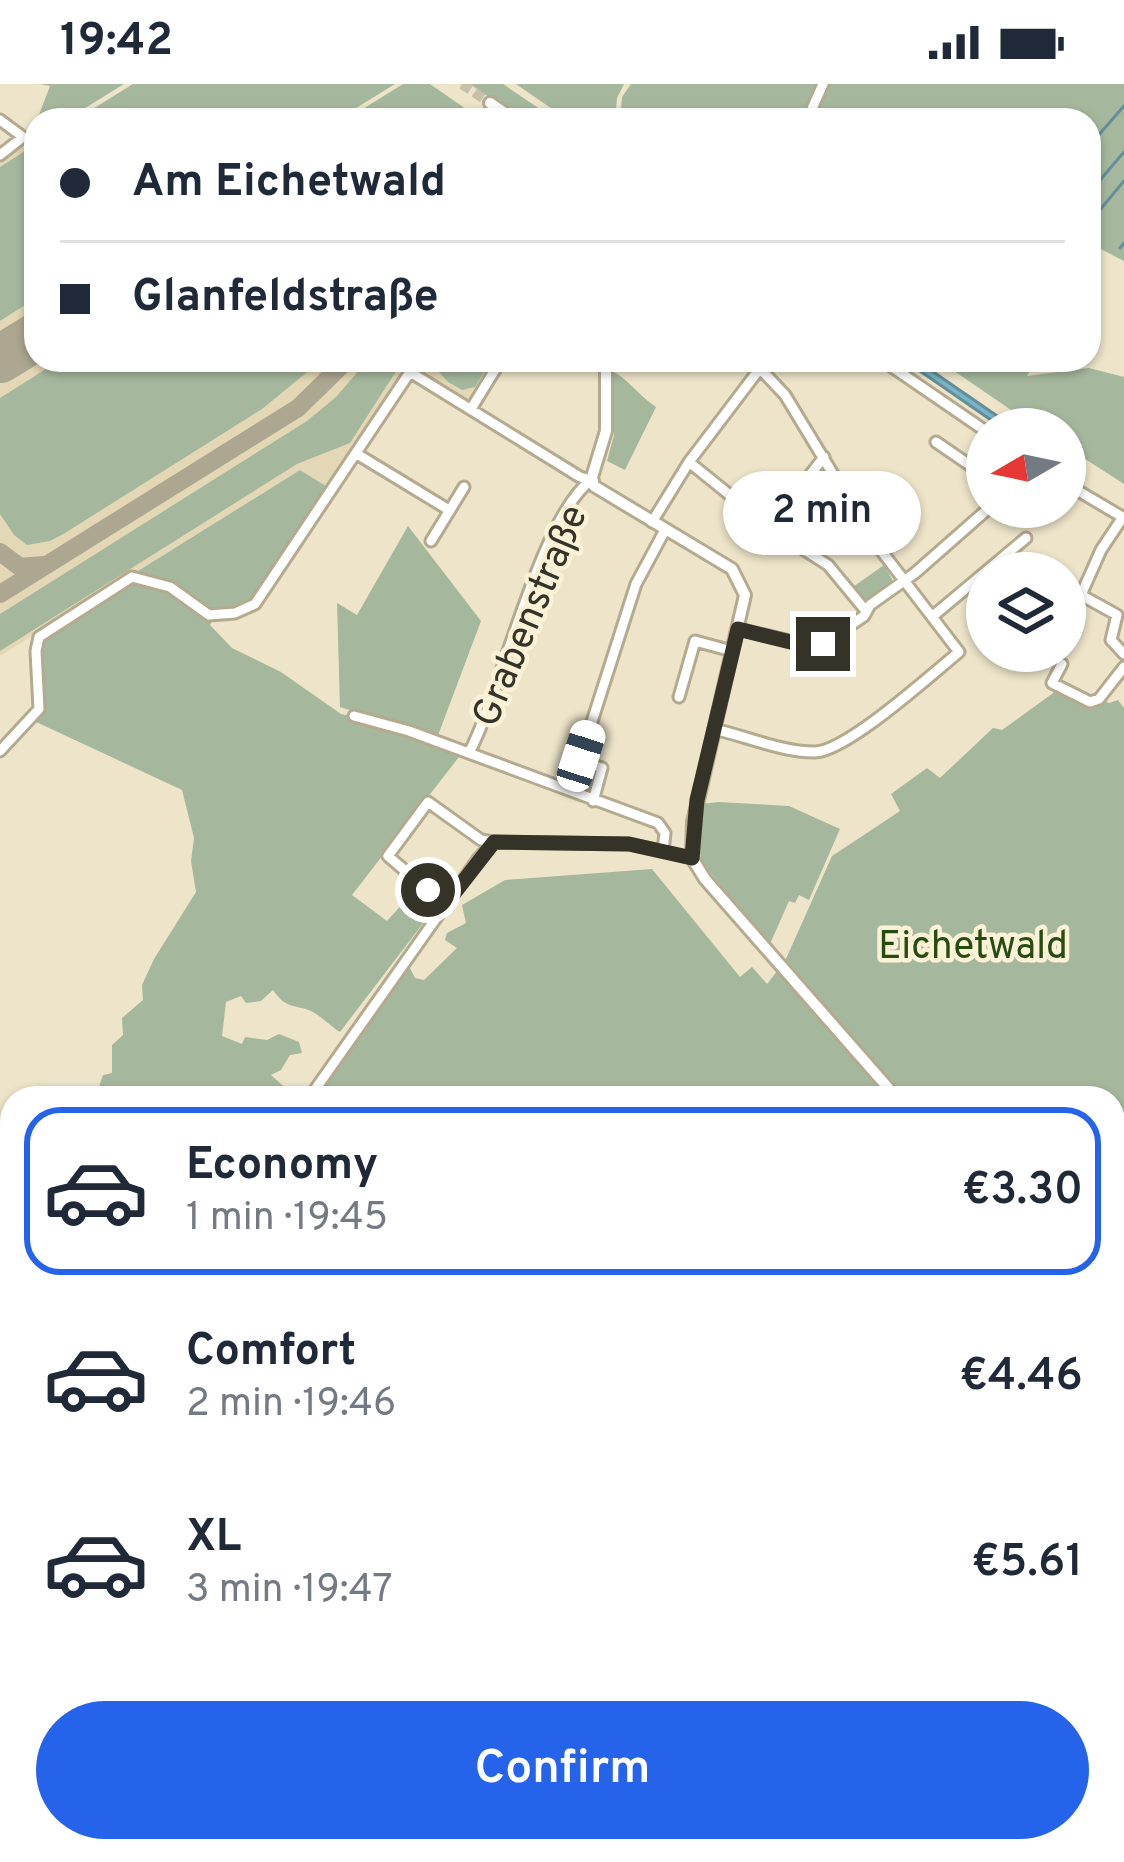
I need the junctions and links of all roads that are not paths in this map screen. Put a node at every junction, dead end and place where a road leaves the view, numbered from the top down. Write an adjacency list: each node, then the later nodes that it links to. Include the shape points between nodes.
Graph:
1 (490, 103): 2 (street)
2 (497, 108)
3 (0, 120): 4 (street, via 23,137)
4 (0, 155)
5 (494, 372): 10 (street)
6 (606, 372): 17 (street, via 606,431)
7 (751, 372): 15 (street)
8 (763, 372): 14 (street)
9 (900, 372): 11 (street)
10 (471, 409): 13 (street, via 410,372); 17 (street)
11 (966, 418)
12 (936, 442): 16 (street)
13 (357, 454): 20 (street); 39 (street, via 250,608 209,615 170,587 132,577 42,634 35,651 39,709)
14 (824, 457): 23 (street); 28 (street)
15 (689, 462): 22 (street); 23 (street)
16 (966, 462)
17 (591, 480): 22 (street); 40 (street, Grabenstraße, via 554,536)
18 (464, 487): 20 (street)
19 (1086, 495): 21 (street)
20 (449, 510): 27 (street)
21 (1123, 517): 33 (street, via 1081,595 1117,615 1111,640)
22 (652, 522): 25 (street)
23 (771, 525): 29 (street, via 828,565)
24 (966, 528): 28 (street)
25 (665, 530): 31 (street, via 738,576 745,596); 41 (street, via 636,584 581,756 602,769)
26 (1026, 538): 30 (street)
27 (431, 541)
28 (904, 580): 29 (street); 30 (street)
29 (866, 611): 31 (street, via 819,646)
30 (932, 616): 38 (street, via 958,652 827,751)
31 (738, 629): 32 (street)
32 (732, 651): 36 (street, via 695,641); 38 (street)
33 (1124, 653)
34 (1124, 667): 35 (street, via 1090,702 1052,683)
35 (1058, 672)
36 (679, 698)
37 (354, 716): 40 (street)
38 (714, 729): 44 (street)
39 (0, 751)
40 (469, 753): 41 (street)
41 (593, 801): 43 (street, via 659,824)
42 (494, 842): 43 (street); 45 (street); 45 (street, via 428,802 388,856)
43 (663, 851): 44 (street)
44 (692, 858): 47 (street)
45 (445, 905): 46 (street)
46 (317, 1086)
47 (886, 1086)

